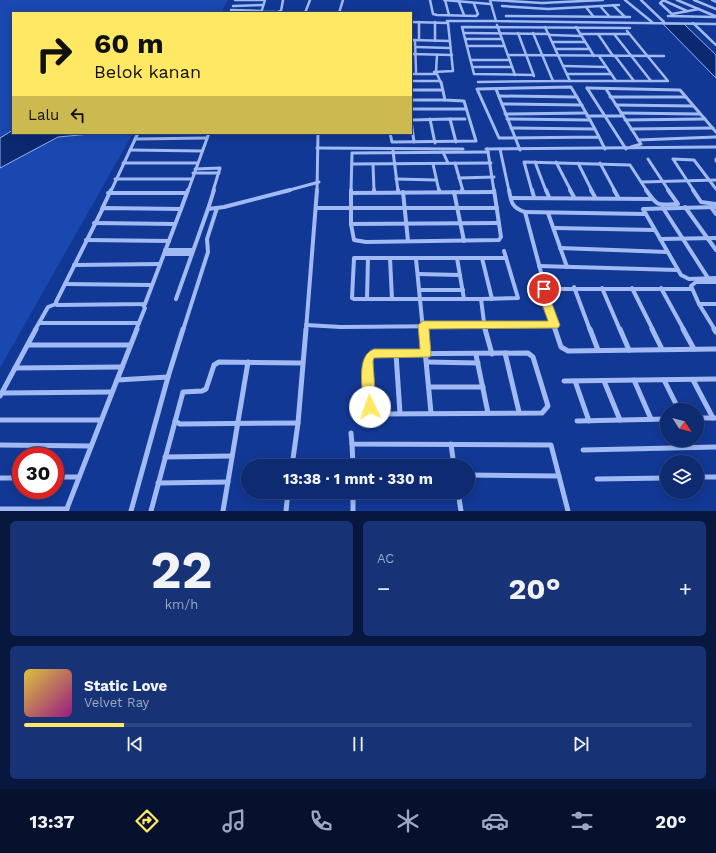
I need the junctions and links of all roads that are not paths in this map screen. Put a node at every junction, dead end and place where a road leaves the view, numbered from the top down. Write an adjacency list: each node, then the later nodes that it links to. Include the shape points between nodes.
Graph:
1 (235, 0): 20 (street, via 265,0); 23 (street)
2 (283, 0): 38 (street, via 280,11)
3 (310, 0): 39 (street)
4 (343, 0): 40 (street)
5 (430, 0): 42 (street, via 433,14)
6 (445, 0): 15 (street); 42 (street)
7 (491, 0): 16 (street); 19 (street)
8 (603, 0): 16 (street)
9 (625, 0): 61 (street)
10 (641, 0): 62 (street)
11 (664, 0): 32 (street, via 659,2); 35 (street)
12 (677, 0): 33 (street)
13 (694, 0): 34 (street)
14 (712, 0): 17 (street)
15 (459, 2): 18 (street); 43 (street)
16 (565, 2): 29 (street)
17 (716, 2)
18 (474, 4): 19 (street); 43 (street, via 477,15)
19 (490, 4): 57 (street)
20 (263, 5): 23 (street); 37 (street)
21 (613, 5): 22 (street); 25 (street); 52 (street)
22 (619, 5)
23 (233, 6): 36 (street)
24 (502, 6): 26 (street)
25 (600, 6): 27 (street); 51 (street)
26 (508, 7): 28 (street); 46 (street)
27 (586, 7): 29 (street); 50 (street)
28 (523, 8): 30 (street); 47 (street)
29 (572, 8): 31 (street)
30 (539, 9): 31 (street); 48 (street)
31 (554, 9): 49 (street)
32 (667, 9): 41 (street); 44 (street)
33 (699, 9): 35 (street); 54 (street)
34 (716, 9)
35 (688, 11): 41 (street)
36 (231, 12): 37 (street)
37 (261, 12): 38 (street)
38 (275, 12)
39 (305, 12)
40 (339, 12)
41 (676, 13): 44 (street)
42 (449, 15): 43 (street)
43 (464, 15)
44 (673, 15): 53 (street); 54 (street)
45 (506, 16): 46 (street)
46 (512, 16): 47 (street)
47 (527, 16): 48 (street)
48 (542, 16): 49 (street)
49 (559, 16): 50 (street)
50 (593, 16): 51 (street)
51 (609, 16): 52 (street)
52 (625, 16): 55 (street)
53 (668, 16)
54 (716, 16)
55 (630, 17)
56 (425, 20): 57 (street)
57 (496, 21): 61 (street); 65 (street)
58 (412, 22): 59 (street)
59 (419, 22): 60 (street); 82 (street)
60 (435, 22): 83 (street); 84 (street, via 448,23)
61 (652, 22): 62 (street)
62 (664, 22): 63 (street)
63 (693, 23): 64 (street); 87 (street)
64 (716, 24)
65 (497, 27): 66 (street); 70 (street, via 464,26); 71 (street)
66 (545, 27): 67 (street); 74 (street)
67 (576, 28): 68 (street); 78 (street)
68 (630, 28)
69 (627, 31): 77 (street)
70 (464, 33): 71 (street); 79 (street)
71 (500, 33): 72 (street); 80 (street)
72 (518, 33): 73 (street); 99 (street)
73 (533, 34): 74 (street); 100 (street)
74 (550, 34): 78 (street); 85 (street)
75 (598, 34): 76 (street); 78 (street); 104 (street)
76 (614, 34): 77 (street); 105 (street)
77 (629, 34): 106 (street)
78 (581, 35): 86 (street)
79 (466, 39): 80 (street); 88 (street)
80 (502, 39): 89 (street)
81 (412, 40): 82 (street)
82 (417, 40): 83 (street); 90 (street)
83 (435, 41): 84 (street)
84 (450, 41): 91 (street)
85 (553, 42): 86 (street); 92 (street)
86 (586, 42): 93 (street)
87 (716, 44)
88 (467, 46): 89 (street); 108 (street)
89 (504, 46): 98 (street)
90 (416, 47): 91 (street); 95 (street)
91 (450, 48): 97 (street)
92 (556, 49): 93 (street); 101 (street)
93 (590, 49): 102 (street)
94 (412, 54): 95 (street)
95 (416, 54): 96 (street); 114 (street)
96 (437, 55): 97 (street); 115 (street)
97 (452, 55): 115 (street, via 453,71)
98 (508, 55): 99 (street); 109 (street)
99 (526, 55): 100 (street); 121 (street)
100 (542, 56): 101 (street); 125 (street)
101 (560, 56): 102 (street); 110 (street)
102 (594, 56): 103 (street)
103 (599, 56): 104 (street); 113 (street)
104 (614, 56): 105 (street); 128 (street)
105 (630, 56): 106 (street); 129 (street)
106 (647, 56): 107 (street); 129 (street, via 668,80)
107 (664, 56)
108 (471, 60): 109 (street); 111 (street)
109 (510, 60): 112 (street)
110 (564, 66): 113 (street); 119 (street)
111 (472, 67): 112 (street); 118 (street, via 474,74)
112 (512, 67): 118 (street)
113 (606, 67): 120 (street)
114 (416, 72): 115 (street); 116 (street)
115 (436, 72)
116 (412, 73)
117 (412, 73): 124 (street, via 437,74)
118 (515, 74): 121 (street)
119 (567, 74): 120 (street); 126 (street)
120 (611, 74): 127 (street)
121 (533, 75): 122 (street)
122 (535, 80): 125 (street); 130 (street)
123 (412, 81): 124 (street)
124 (440, 81): 134 (street)
125 (553, 81): 126 (street)
126 (570, 81): 127 (street)
127 (616, 81): 128 (street)
128 (634, 81): 129 (street)
129 (651, 81)
130 (478, 82)
131 (496, 89): 135 (street); 136 (street, via 571,88); 172 (street, via 477,89 499,138)
132 (606, 89): 137 (street); 138 (street, via 680,90); 151 (street, via 587,88)
133 (412, 90): 134 (street)
134 (441, 90): 140 (street)
135 (498, 96): 136 (street); 141 (street)
136 (577, 97): 142 (street)
137 (610, 97): 138 (street); 143 (street)
138 (686, 97): 144 (street)
139 (412, 100): 140 (street)
140 (445, 100): 145 (street, via 462,100)
141 (502, 104): 142 (street); 147 (street)
142 (582, 105): 148 (street)
143 (616, 105): 144 (street); 149 (street)
144 (693, 106): 150 (street)
145 (466, 109): 146 (street); 177 (street, via 476,141)
146 (412, 110)
147 (505, 114): 148 (street); 157 (street)
148 (587, 114): 151 (street); 158 (street)
149 (622, 114): 150 (street); 151 (street); 159 (street)
150 (700, 114): 155 (street)
151 (605, 116): 183 (street)
152 (430, 119): 153 (street); 156 (street); 178 (street)
153 (450, 119): 154 (street); 177 (street)
154 (465, 119)
155 (705, 119): 159 (street); 163 (street)
156 (412, 120)
157 (508, 120): 158 (street); 161 (street)
158 (590, 120): 164 (street)
159 (625, 120): 162 (street)
160 (412, 127): 176 (street)
161 (511, 128): 164 (street); 172 (street)
162 (631, 128): 163 (street); 175 (street)
163 (713, 128): 165 (street)
164 (595, 129): 173 (street)
165 (716, 132)
166 (138, 134): 174 (street)
167 (209, 134): 171 (street)
168 (318, 134): 180 (street)
169 (390, 134): 176 (street, via 392,142)
170 (716, 137): 175 (street)
171 (207, 138): 174 (street); 188 (street)
172 (516, 138): 173 (street); 187 (street)
173 (599, 138): 182 (street)
174 (135, 139): 184 (street)
175 (638, 140): 183 (street, via 640,144)
176 (414, 142): 178 (street)
177 (456, 142): 178 (street)
178 (435, 143)
179 (716, 147): 183 (street)
180 (318, 148): 185 (street); 217 (street)
181 (500, 149): 186 (street); 187 (street); 234 (street)
182 (606, 149): 183 (street); 187 (street)
183 (628, 149)
184 (130, 150): 188 (street); 193 (street)
185 (393, 150): 186 (street); 189 (street); 200 (street, via 352,153); 202 (street)
186 (488, 150): 189 (street); 197 (street)
187 (520, 150)
188 (202, 151): 194 (street)
189 (443, 152): 195 (street)
190 (648, 159): 216 (street)
191 (535, 162): 192 (street); 230 (street); 235 (street, via 524,162)
192 (556, 162): 198 (street); 231 (street)
193 (123, 163): 194 (street); 209 (street)
194 (197, 163): 204 (street)
195 (448, 163): 196 (street); 203 (street)
196 (455, 163): 197 (street); 208 (street)
197 (491, 163): 207 (street)
198 (578, 163): 199 (street); 232 (street)
199 (600, 163): 218 (street, via 630,165); 233 (street)
200 (352, 164): 201 (street); 229 (street)
201 (373, 164): 202 (street); 220 (street)
202 (395, 164): 203 (street); 211 (street)
203 (433, 164): 212 (street)
204 (195, 169): 205 (street, via 220,168); 206 (street)
205 (219, 173): 206 (street); 249 (street)
206 (193, 174): 210 (street)
207 (494, 177): 208 (street); 226 (street)
208 (459, 178): 225 (street)
209 (115, 179): 210 (street); 227 (street)
210 (191, 179): 228 (street)
211 (396, 179): 212 (street); 221 (street)
212 (436, 180): 223 (street)
213 (686, 180): 214 (street); 214 (street, via 673,159 694,160); 216 (street); 237 (street, via 701,202)
214 (709, 180): 215 (street); 219 (street)
215 (716, 180)
216 (664, 181): 218 (street); 236 (street, via 678,204 659,205)
217 (319, 182): 241 (street); 242 (street)
218 (642, 182): 236 (street)
219 (716, 189)
220 (374, 192): 221 (street); 229 (street)
221 (398, 192): 222 (street)
222 (403, 192): 223 (street); 244 (street)
223 (439, 192): 224 (street)
224 (454, 192): 225 (street); 238 (street)
225 (463, 192): 226 (street)
226 (494, 192): 245 (street)
227 (108, 193): 228 (street); 247 (street)
228 (185, 193): 248 (street)
229 (352, 193): 243 (street)
230 (549, 197): 231 (street); 235 (street)
231 (574, 197): 232 (street)
232 (595, 197): 233 (street)
233 (618, 197): 236 (street)
234 (511, 198): 235 (street); 250 (street, via 514,208)
235 (534, 198)
236 (652, 198)
237 (716, 204)
238 (458, 207): 244 (street); 245 (street); 255 (street)
239 (685, 207): 240 (street); 246 (street); 263 (street)
240 (714, 207): 253 (street)
241 (217, 208): 249 (street); 338 (street, via 207,238 208,252)
242 (317, 208): 243 (street); 315 (street)
243 (352, 208): 244 (street); 258 (street)
244 (406, 208): 259 (street)
245 (497, 208): 256 (street)
246 (663, 208): 252 (street, via 645,208); 262 (street)
247 (102, 209): 248 (street); 254 (street)
248 (181, 209): 257 (street)
249 (208, 209): 274 (street)
250 (525, 212): 251 (street); 284 (street)
251 (548, 213): 252 (street); 260 (street)
252 (645, 214): 261 (street)
253 (716, 214)
254 (94, 223): 257 (street); 266 (street)
255 (460, 223): 256 (street); 259 (street); 269 (street)
256 (499, 223): 269 (street, via 499,240)
257 (175, 224): 267 (street)
258 (351, 224): 259 (street); 268 (street, via 352,236 358,242)
259 (406, 224): 268 (street)
260 (555, 228): 261 (street); 270 (street)
261 (654, 230): 265 (street)
262 (684, 238): 263 (street); 265 (street); 290 (street)
263 (708, 238): 264 (street); 272 (street)
264 (716, 238)
265 (660, 239): 275 (street)
266 (86, 240): 267 (street); 283 (street)
267 (169, 241): 273 (street)
268 (408, 241): 269 (street)
269 (464, 241)
270 (560, 248): 275 (street); 285 (street)
271 (504, 250): 280 (street)
272 (716, 250)
273 (165, 252): 274 (street); 282 (street)
274 (192, 252): 302 (street)
275 (667, 252): 286 (street)
276 (368, 258): 277 (street); 303 (street); 303 (street, via 354,258 352,298)
277 (390, 258): 281 (street); 304 (street)
278 (457, 258): 279 (street); 281 (street); 288 (street)
279 (482, 258): 280 (street); 308 (street)
280 (506, 258): 308 (street, via 518,298)
281 (416, 259): 287 (street)
282 (160, 264): 283 (street); 294 (street)
283 (74, 265): 293 (street)
284 (539, 266): 285 (street); 289 (street)
285 (567, 267): 286 (street)
286 (677, 270): 290 (street, via 686,278)
287 (418, 274): 288 (street); 300 (street)
288 (460, 275): 301 (street)
289 (542, 276)
290 (708, 278): 291 (street)
291 (716, 278)
292 (716, 282): 299 (street, via 693,282)
293 (65, 284): 294 (street); 309 (street)
294 (152, 285): 312 (street)
295 (574, 287): 296 (street); 318 (street, via 548,288 544,291); 325 (street)
296 (602, 288): 297 (street); 326 (street)
297 (632, 288): 298 (street); 322 (street)
298 (661, 288): 299 (street); 323 (street)
299 (691, 289): 310 (street)
300 (420, 290): 301 (street); 305 (street)
301 (462, 290): 306 (street)
302 (176, 298)
303 (367, 299): 304 (street)
304 (392, 299): 305 (street)
305 (420, 299): 306 (street); 316 (street)
306 (464, 299): 307 (street)
307 (481, 299): 308 (street); 317 (street)
308 (492, 299)
309 (56, 304): 312 (street); 313 (street, via 48,307)
310 (699, 304): 311 (street); 319 (street)
311 (716, 304)
312 (143, 305): 314 (street, via 145,308)
313 (40, 323): 314 (street); 320 (street)
314 (139, 323): 321 (street)
315 (306, 325): 316 (street); 334 (street)
316 (423, 325): 317 (street); 328 (street)
317 (484, 325): 318 (street); 329 (street)
318 (555, 325): 325 (street, via 565,350)
319 (716, 332)
320 (28, 345): 321 (street); 337 (street)
321 (130, 345): 336 (street)
322 (662, 349): 323 (street); 326 (street)
323 (694, 349): 324 (street)
324 (716, 349)
325 (598, 350): 326 (street)
326 (630, 350)
327 (396, 354): 328 (street); 353 (street); 353 (street, via 374,354 367,361 370,407 374,412)
328 (426, 354): 331 (street); 333 (street)
329 (492, 354): 330 (street); 331 (street)
330 (505, 354): 352 (street); 352 (street, via 528,353 533,357 548,406 542,413)
331 (476, 355): 335 (street)
332 (248, 362): 334 (street); 362 (street, via 217,363 206,389 183,392); 367 (street)
333 (427, 362): 335 (street); 347 (street)
334 (302, 363): 366 (street)
335 (478, 363): 348 (street)
336 (122, 367): 337 (street); 340 (street)
337 (15, 368): 350 (street)
338 (168, 377): 340 (street); 397 (street)
339 (716, 379): 344 (street)
340 (117, 380): 349 (street)
341 (604, 380): 342 (street); 346 (street); 363 (street)
342 (634, 380): 343 (street); 358 (street)
343 (664, 380): 344 (street); 351 (street)
344 (693, 380): 357 (street)
345 (564, 381): 346 (street)
346 (575, 381): 365 (street)
347 (429, 387): 348 (street); 354 (street)
348 (483, 387): 355 (street)
349 (112, 392): 350 (street); 361 (street)
350 (1, 395)
351 (676, 403)
352 (519, 412): 355 (street)
353 (400, 413): 354 (street)
354 (431, 413): 355 (street)
355 (488, 413)
356 (704, 418): 357 (street)
357 (715, 418)
358 (651, 419): 359 (street); 363 (street)
359 (660, 419)
360 (0, 420): 361 (street)
361 (101, 420): 372 (street)
362 (175, 420): 367 (street, via 180,424); 376 (street)
363 (620, 420): 365 (street)
364 (577, 421): 365 (street)
365 (589, 421)
366 (298, 423): 367 (street); 377 (street)
367 (237, 424): 375 (street)
368 (351, 433): 369 (street)
369 (352, 444): 370 (street); 378 (street)
370 (451, 444): 379 (street); 381 (street, via 551,445)
371 (0, 445): 372 (street)
372 (91, 446): 383 (street)
373 (716, 447): 374 (street)
374 (584, 450)
375 (232, 456): 376 (street); 390 (street)
376 (165, 457): 391 (street)
377 (293, 459)
378 (353, 459)
379 (453, 459)
380 (475, 475): 381 (street)
381 (559, 476): 403 (street)
382 (64, 477): 383 (street)
383 (79, 477): 396 (street)
384 (704, 477): 385 (street)
385 (716, 477)
386 (0, 478): 387 (street)
387 (12, 478)
388 (660, 478): 389 (street)
389 (597, 479)
390 (228, 482): 391 (street); 399 (street)
391 (158, 483): 398 (street)
392 (287, 499): 400 (street)
393 (353, 499): 401 (street)
394 (459, 499): 402 (street)
395 (0, 509): 396 (street)
396 (67, 510)
397 (131, 511)
398 (151, 511)
399 (223, 511)
400 (286, 511)
401 (353, 511)
402 (461, 511)
403 (568, 511)

